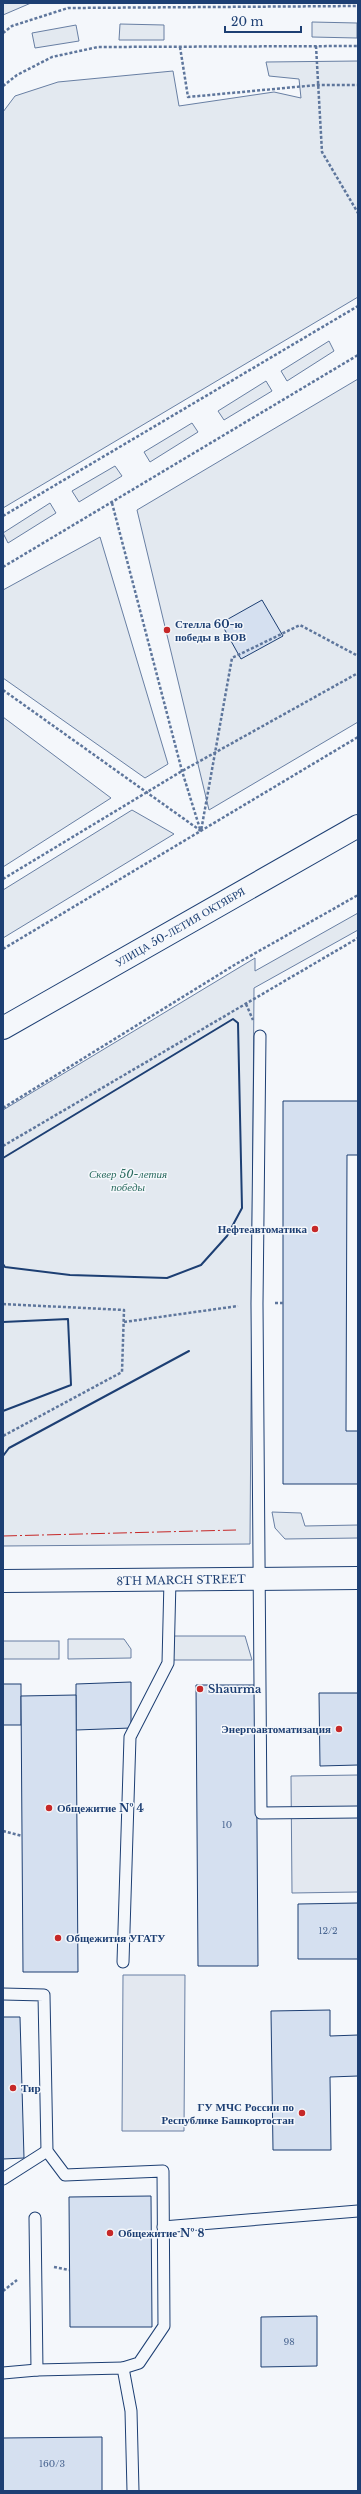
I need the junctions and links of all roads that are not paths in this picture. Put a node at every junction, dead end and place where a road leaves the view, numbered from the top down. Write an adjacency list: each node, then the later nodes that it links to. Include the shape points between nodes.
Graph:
1 (358, 826): 2 (main road, УЛИЦА 50-ЛЕТИЯ ОКТЯБРЯ)
2 (3, 1028)
3 (260, 1036): 5 (lane, via 257,1304)
4 (358, 1578): 5 (main road, 8TH MARCH STREET)
5 (258, 1579): 6 (main road, 8TH MARCH STREET); 8 (lane, via 261,1813)
6 (170, 1580): 7 (main road, 8TH MARCH STREET); 9 (lane, via 168,1663 130,1738)
7 (3, 1581)
8 (358, 1812)
9 (123, 1962)
10 (3, 1994): 11 (lane, via 44,1994)
11 (47, 2151): 12 (lane); 15 (lane, via 65,2175 163,2171)
12 (3, 2179)
13 (358, 2211): 15 (lane)
14 (35, 2218): 17 (lane)
15 (163, 2227): 16 (lane, via 164,2326 139,2363)
16 (123, 2368): 17 (lane); 19 (lane, via 131,2411)
17 (37, 2370): 18 (lane)
18 (3, 2373)
19 (133, 2491)

